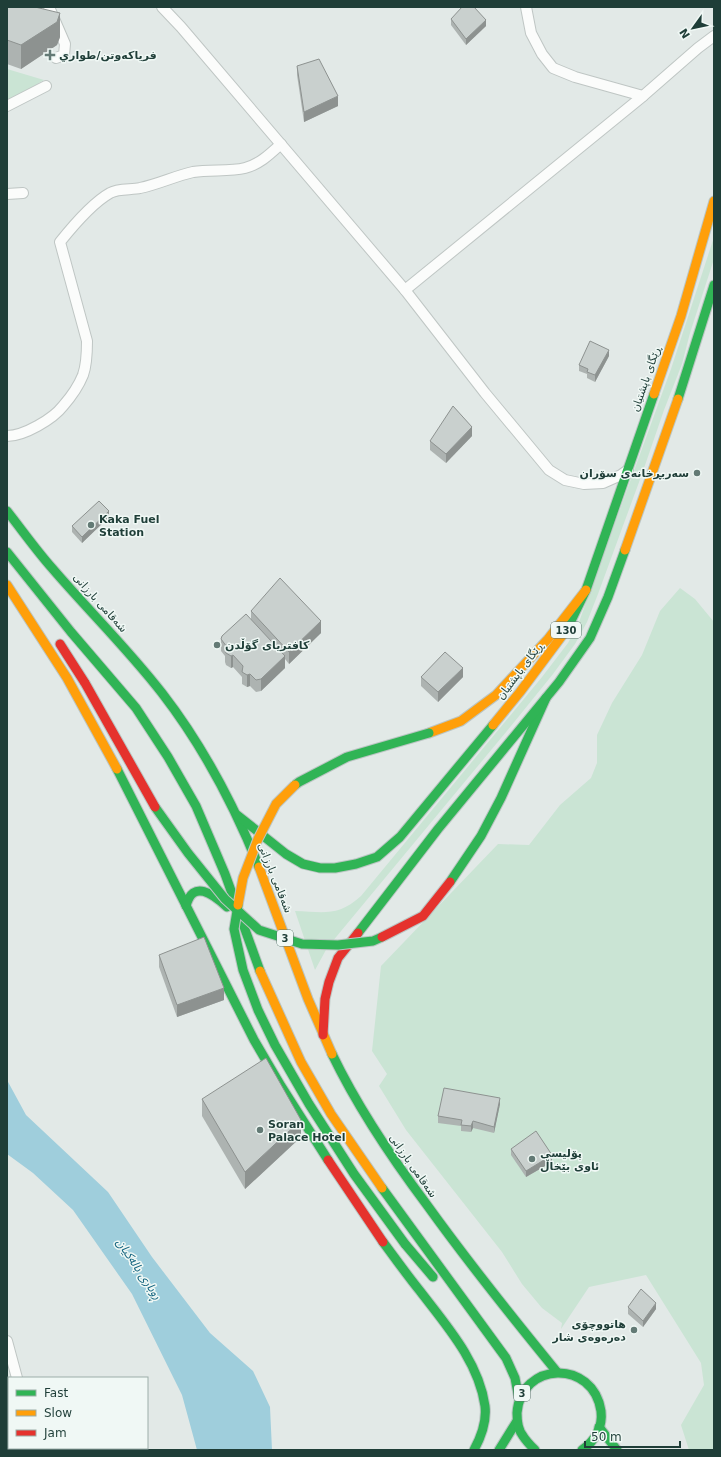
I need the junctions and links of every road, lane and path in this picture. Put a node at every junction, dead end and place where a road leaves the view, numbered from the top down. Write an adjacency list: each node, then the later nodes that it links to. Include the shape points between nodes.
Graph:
1 (49, 7): 5 (street, via 65,44 64,55)
2 (162, 7): 9 (street)
3 (526, 7): 7 (street, via 531,33 542,54 554,68 575,77)
4 (714, 36): 7 (street)
5 (56, 58)
6 (46, 86): 8 (street)
7 (643, 96): 14 (street)
8 (7, 106)
9 (281, 144): 14 (street); 15 (street, via 263,160 245,168 195,172 156,184 111,192 71,229 60,242 87,341 87,358 83,374 63,407 28,431)
10 (7, 194): 11 (street)
11 (23, 194)
12 (714, 201): 16 (main road, ڕێگای باپشتیان / 130, via 681,316)
13 (714, 285): 24 (main road, 130, via 669,427 608,597 590,638)
14 (404, 290): 16 (street, via 484,393 549,470 565,480 589,484 612,480)
15 (7, 436)
16 (628, 470): 22 (main road, ڕێگای باپشتیان / 130)
17 (7, 511): 25 (main road, شەقامی بارزانی / 3, via 38,552 141,667 181,718)
18 (7, 552): 29 (main road, 3, via 136,708 168,757 196,806 225,874)
19 (7, 563): 21 (main road)
20 (7, 585): 26 (main road, via 74,690 148,827)
21 (24, 588)
22 (586, 590): 25 (main road, ڕێگای باپشتیان / 130, via 567,630 520,692 420,815 377,857 335,868 303,864 286,854); 31 (main road, bridge, via 548,639 496,694 461,721 347,757 299,782 276,804 258,839 243,878 234,928 243,970 258,1010 309,1104 405,1244 443,1288)
23 (57, 638): 24 (main road, bridge, via 155,807 188,853 225,899 259,930 302,944 338,945 373,941 423,916 450,882 480,836 501,798)
24 (546, 698): 30 (main road, 130, via 438,829 338,958 325,999)
25 (237, 815): 30 (main road, شەقامی بارزانی / 3)
26 (167, 868): 27 (main road, via 186,884); 28 (main road)
27 (203, 891): 28 (main road, via 191,894); 29 (main road, via 225,905)
28 (186, 906): 38 (main road, via 281,1086 368,1220 463,1350 473,1370 484,1405 482,1434)
29 (249, 942): 31 (main road, 3, via 301,1062 331,1114)
30 (323, 1036): 33 (main road, شەقامی بارزانی / 3, via 342,1076 383,1145 457,1247)
31 (478, 1321): 35 (main road, 3, via 514,1372)
32 (7, 1341): 34 (street)
33 (557, 1372): 35 (main road, 3, via 545,1374 534,1380); 37 (main road, 3, via 578,1377 593,1390 600,1407)
34 (16, 1377)
35 (519, 1400): 36 (main road, 3)
36 (516, 1421): 39 (main road); 40 (main road, via 520,1434)
37 (600, 1427): 41 (main road, via 594,1438); 42 (main road)
38 (474, 1450)
39 (499, 1450)
40 (536, 1450)
41 (582, 1450)
42 (617, 1450)

